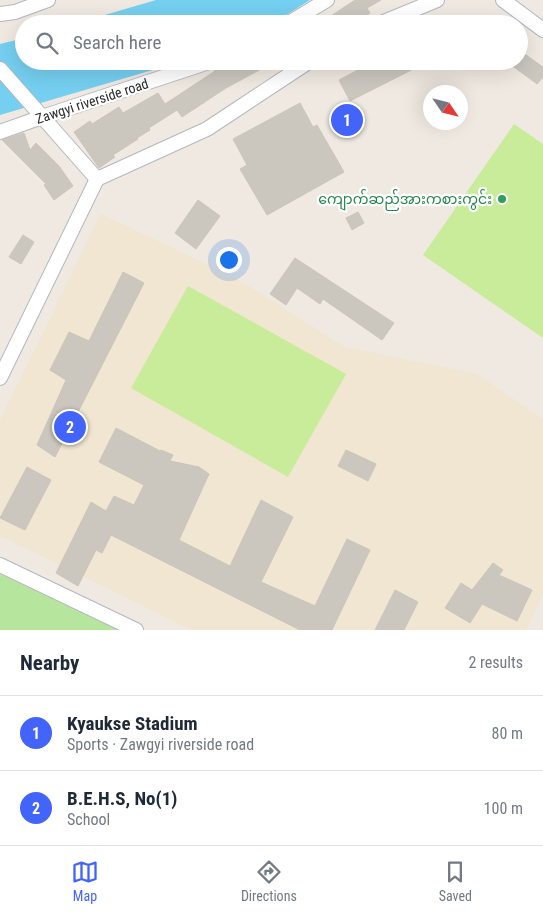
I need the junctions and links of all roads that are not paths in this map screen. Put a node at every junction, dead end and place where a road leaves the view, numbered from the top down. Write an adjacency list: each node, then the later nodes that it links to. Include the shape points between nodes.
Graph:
1 (48, 0): 5 (street, via 16,12)
2 (327, 0): 6 (street)
3 (437, 0): 7 (street)
4 (503, 0): 8 (street)
5 (0, 14)
6 (302, 15)
7 (401, 15)
8 (523, 15)
9 (528, 19): 10 (street)
10 (543, 30)
11 (0, 69): 14 (street)
12 (188, 70): 14 (street, Zawgyi riverside road)
13 (296, 70): 16 (street, via 207,129)
14 (42, 117): 15 (street, Zawgyi riverside road); 16 (street)
15 (0, 132)
16 (97, 178): 17 (street)
17 (0, 378)
18 (0, 565): 19 (street)
19 (136, 630)

